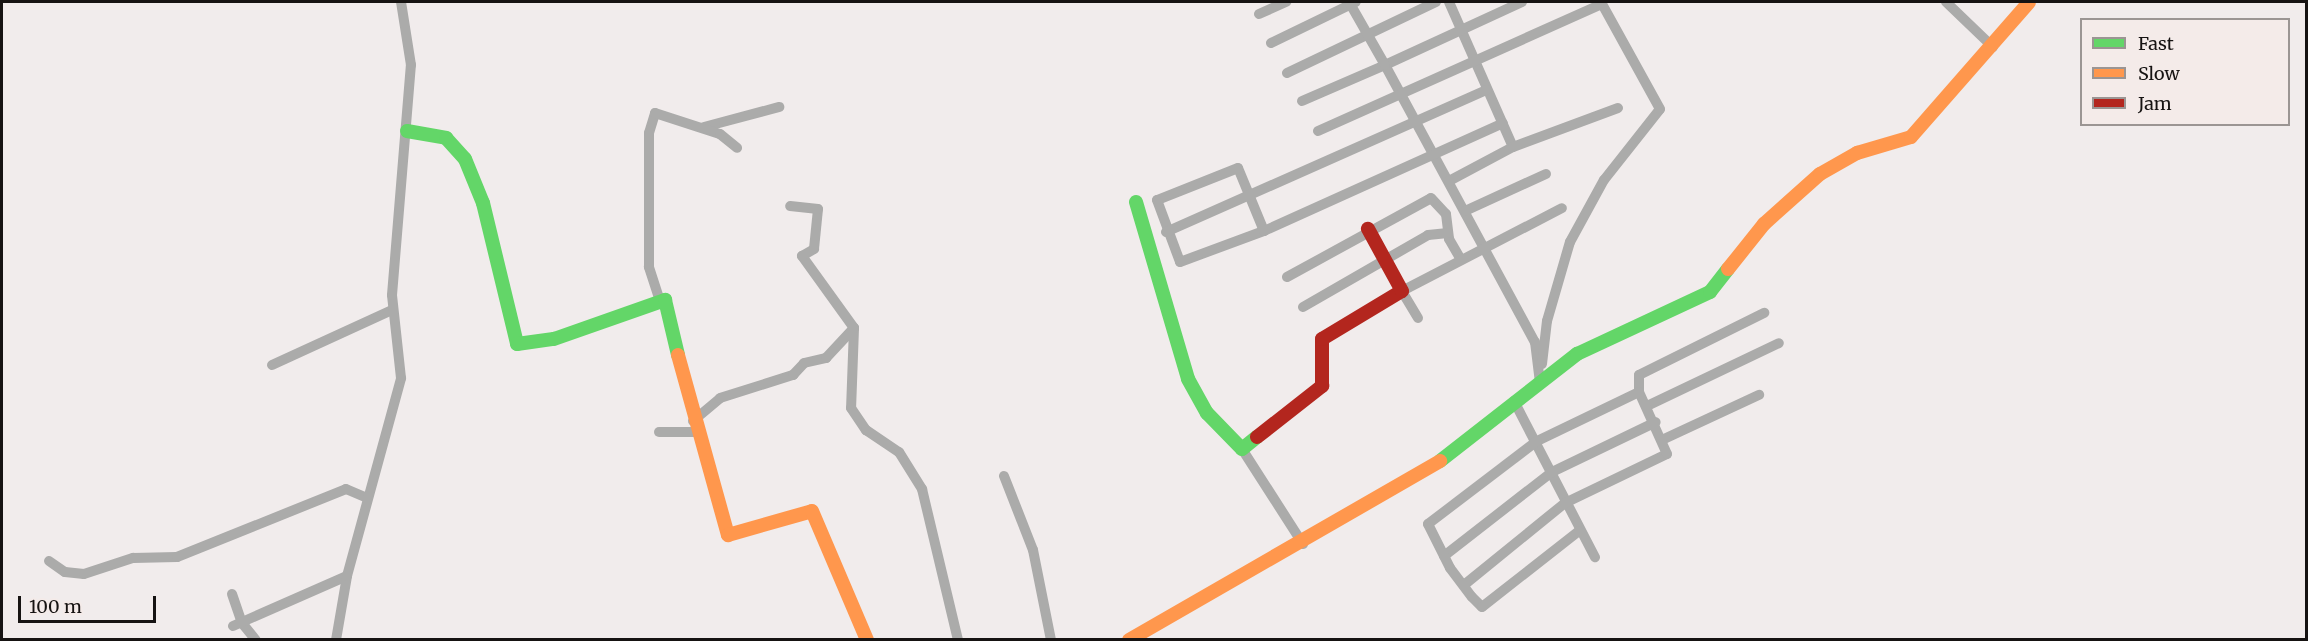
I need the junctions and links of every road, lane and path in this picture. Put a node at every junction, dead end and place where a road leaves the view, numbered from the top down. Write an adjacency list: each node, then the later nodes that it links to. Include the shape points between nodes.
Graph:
1 (401, 2): 26 (street, via 411,65)
2 (1286, 2): 10 (street)
3 (1352, 2): 12 (street); 13 (street)
4 (1436, 2): 12 (street)
5 (1449, 2): 11 (street)
6 (1522, 2): 11 (street)
7 (1602, 2): 15 (street); 55 (street, via 1660,110 1604,180 1570,242 1548,321)
8 (1946, 2): 14 (street)
9 (2029, 2): 14 (street)
10 (1259, 14)
11 (1461, 31): 15 (street); 16 (street)
12 (1367, 35): 16 (street); 17 (street)
13 (1271, 43)
14 (1993, 47): 55 (street, via 1911,137 1835,163 1799,192 1764,224 1710,292 1578,354)
15 (1474, 60): 18 (street); 19 (street)
16 (1384, 65): 19 (street); 20 (street)
17 (1287, 73)
18 (1487, 90): 23 (street); 24 (street)
19 (1401, 94): 24 (street); 27 (street)
20 (1302, 101)
21 (779, 107): 25 (street)
22 (1618, 108): 28 (street)
23 (1503, 123): 28 (street); 30 (street)
24 (1416, 125): 30 (street); 33 (street)
25 (704, 127): 29 (street); 47 (street, via 655,113 650,127 649,267)
26 (407, 131): 47 (street, via 446,138 465,159 483,203 517,344 584,330); 49 (street)
27 (1318, 131)
28 (1514, 147): 32 (street)
29 (738, 148)
30 (1432, 156): 32 (street); 40 (street)
31 (1546, 174): 37 (street)
32 (1449, 181): 37 (street)
33 (1251, 198): 39 (street); 39 (street, via 1238,168 1161,196 1157,203); 40 (street)
34 (1136, 202): 65 (street, via 1188,379 1207,413)
35 (790, 206): 52 (street, via 818,209 814,249 802,256)
36 (1562, 208): 42 (street)
37 (1466, 211): 42 (street)
38 (1368, 229): 41 (street, via 1431,198 1446,214); 44 (street); 45 (street)
39 (1166, 231): 40 (street, via 1178,262)
40 (1264, 231)
41 (1448, 233): 43 (street); 44 (street, via 1428,235)
42 (1485, 244): 43 (street); 55 (street, via 1535,342)
43 (1460, 258): 46 (street)
44 (1384, 259): 46 (street); 48 (street)
45 (1287, 277)
46 (1402, 291): 51 (street); 65 (street, via 1322,339 1322,386)
47 (659, 298): 61 (street, via 667,304)
48 (1303, 307)
49 (392, 310): 54 (street); 68 (street, via 401,378)
50 (1764, 313): 56 (street, via 1639,375)
51 (1418, 318)
52 (854, 328): 61 (street, via 826,358 804,363 793,375 720,398); 82 (street, via 851,408 866,430 899,452 922,489)
53 (1779, 343): 59 (street)
54 (272, 365)
55 (1540, 380): 58 (street)
56 (1639, 392): 59 (street); 64 (street)
57 (1759, 395): 63 (street)
58 (1514, 401): 64 (street); 71 (street, via 1417,479)
59 (1647, 406): 60 (street)
60 (1656, 422): 63 (street); 66 (street)
61 (694, 426): 62 (street); 81 (street, via 728,535 812,511)
62 (658, 432)
63 (1664, 439): 69 (street, via 1666,454)
64 (1537, 441): 66 (street); 72 (street, via 1430,521 1428,529)
65 (1242, 449): 71 (street)
66 (1552, 472): 69 (street); 72 (street)
67 (1004, 476): 83 (street, via 1034,550)
68 (367, 498): 74 (street, via 346,489 177,557 133,558 84,574 65,572); 75 (street)
69 (1566, 503): 70 (street); 76 (street)
70 (1579, 531): 73 (street); 76 (street, via 1486,607)
71 (1303, 544): 84 (street)
72 (1444, 556): 76 (street)
73 (1595, 557)
74 (49, 561)
75 (347, 576): 78 (street); 80 (street)
76 (1464, 585)
77 (232, 594): 78 (street)
78 (238, 625): 79 (street)
79 (256, 639)
80 (336, 639)
81 (867, 639)
82 (958, 639)
83 (1051, 639)
84 (1129, 639)

